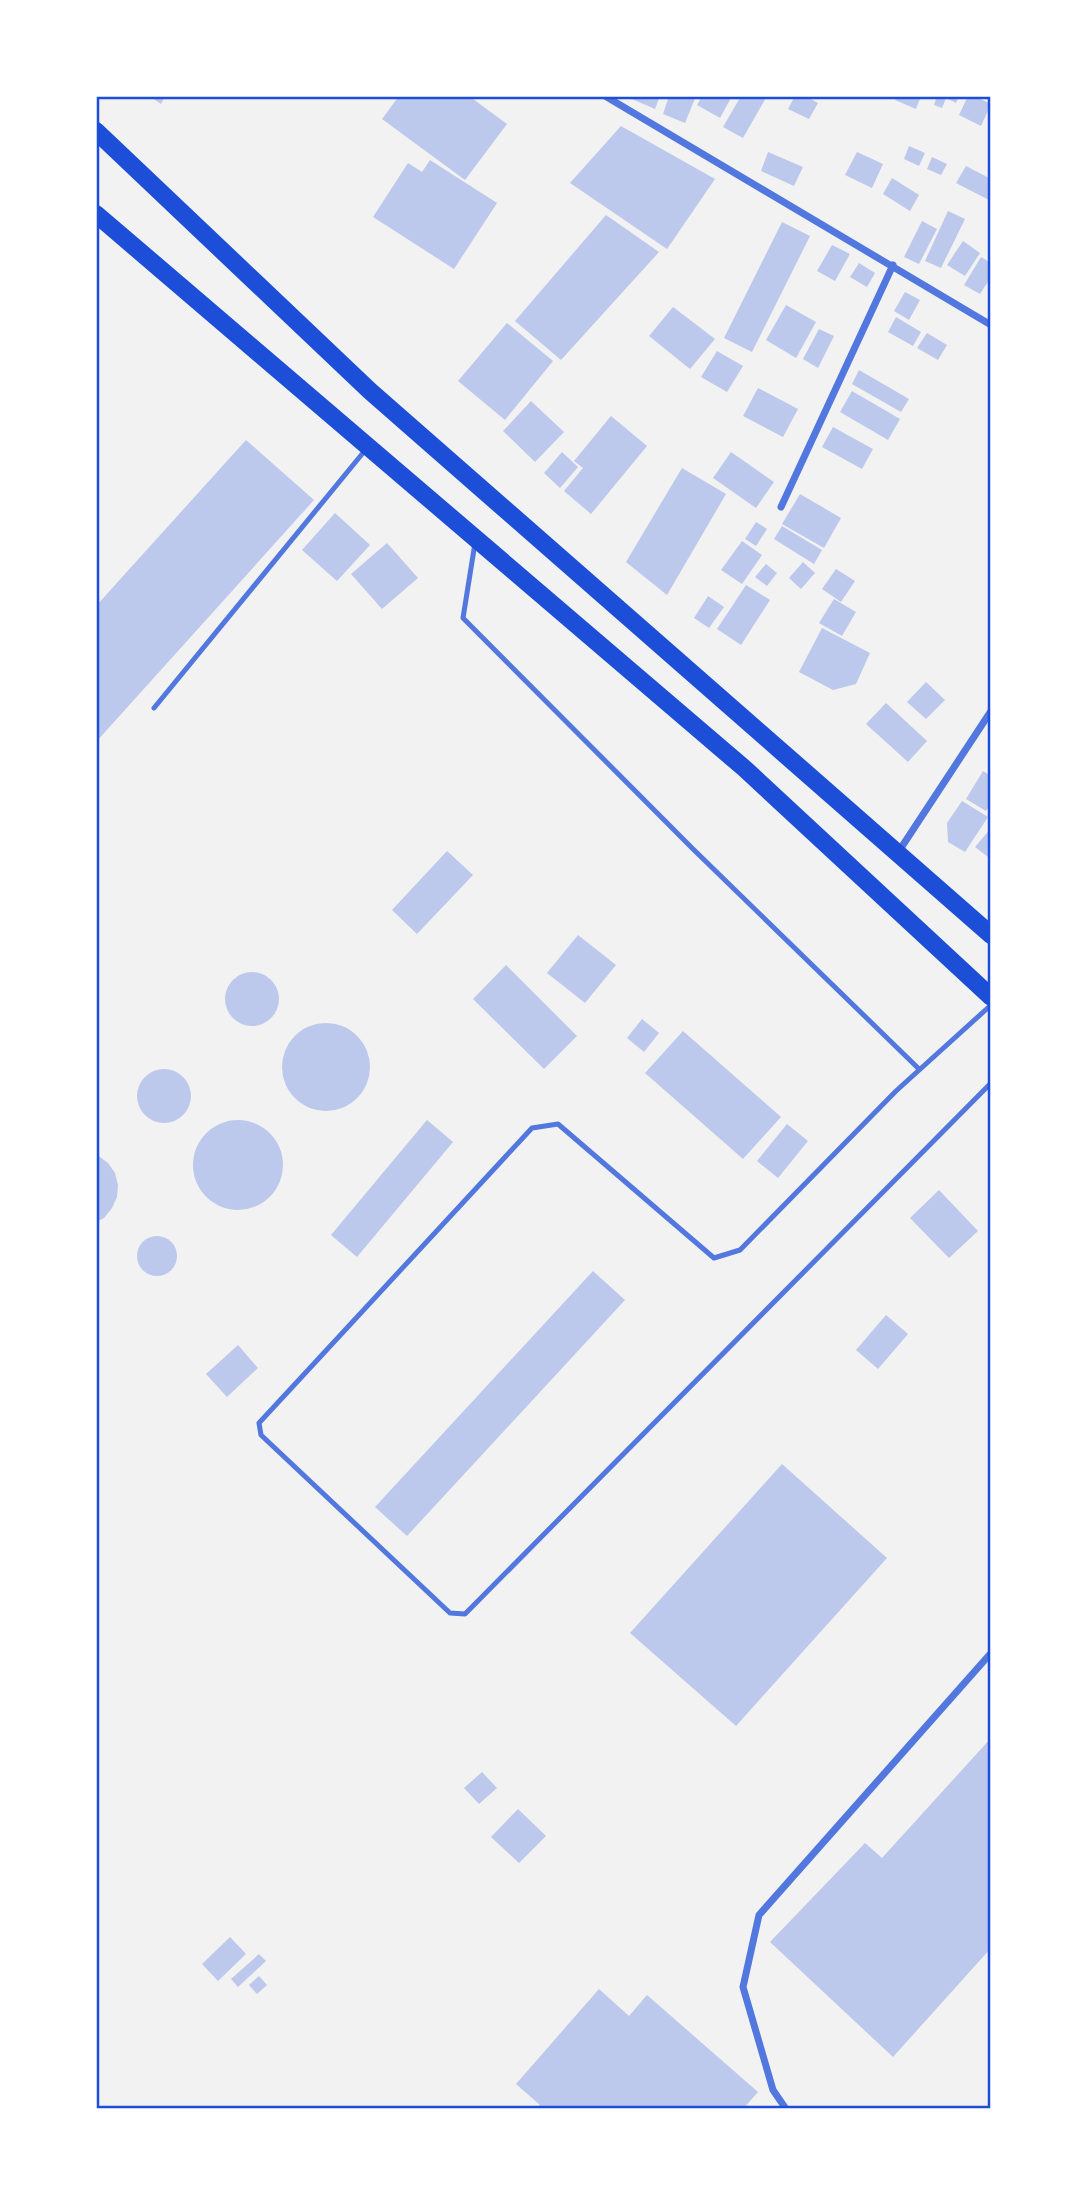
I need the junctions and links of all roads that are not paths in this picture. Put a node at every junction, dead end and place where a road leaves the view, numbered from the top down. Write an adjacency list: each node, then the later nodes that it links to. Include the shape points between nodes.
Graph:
1 (605, 96): 4 (street)
2 (96, 131): 11 (main road, via 370,390)
3 (96, 214): 6 (main road)
4 (893, 265): 5 (street); 7 (street)
5 (991, 326)
6 (367, 447): 8 (main road); 9 (lane)
7 (781, 507)
8 (475, 540): 13 (main road, via 744,768); 15 (lane, via 463,618)
9 (154, 708)
10 (991, 711): 11 (street)
11 (898, 853): 12 (main road)
12 (991, 935)
13 (991, 997)
14 (991, 1006): 15 (lane)
15 (919, 1069): 16 (lane, via 740,1250 715,1258 558,1124 531,1128 259,1423 261,1435 450,1613 465,1614)
16 (991, 1083)
17 (991, 1653): 18 (street, via 760,1915 743,1987 773,2090)
18 (786, 2109)

